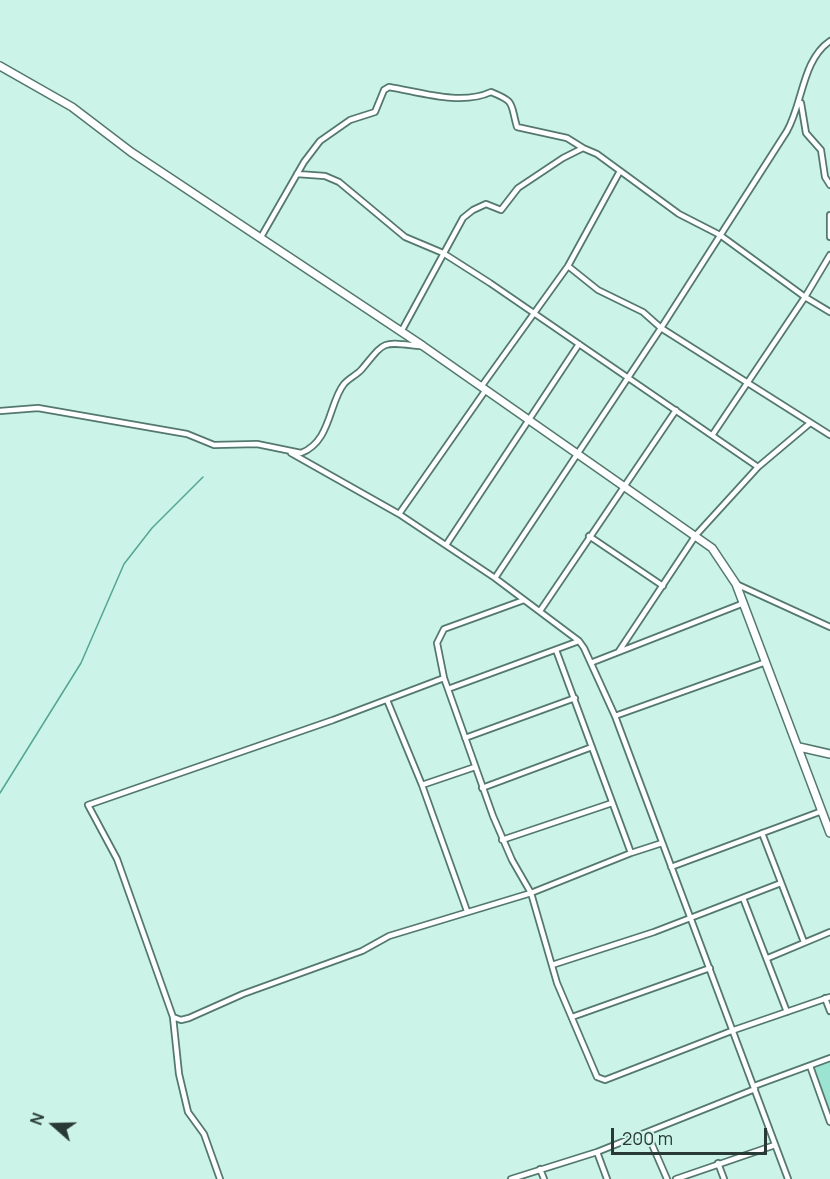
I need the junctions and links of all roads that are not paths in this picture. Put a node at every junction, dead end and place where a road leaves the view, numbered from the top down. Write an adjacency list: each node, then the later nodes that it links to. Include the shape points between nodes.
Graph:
1 (830, 41): 3 (street, via 815,55)
2 (0, 66): 10 (street, via 72,107 131,152)
3 (801, 103): 7 (street, via 806,133 821,150); 9 (street, via 787,132)
4 (583, 148): 5 (street); 6 (street, via 567,138 517,126 509,99 491,92 455,99 389,87 375,112 350,120 325,137); 12 (street, via 518,188 501,210 486,204 468,213)
5 (620, 171): 9 (street, via 679,214); 14 (street)
6 (297, 174): 10 (street); 12 (street, via 325,176 339,182 405,237)
7 (830, 185)
8 (830, 215): 11 (street)
9 (720, 235): 15 (street); 18 (street)
10 (261, 237): 19 (street)
11 (830, 237)
12 (443, 253): 16 (street); 19 (street)
13 (830, 255): 15 (street)
14 (568, 266): 16 (street); 18 (street, via 598,290 643,312)
15 (805, 297): 17 (street); 23 (street)
16 (533, 312): 20 (street); 24 (street)
17 (830, 312)
18 (661, 328): 22 (street); 23 (street)
19 (402, 332): 21 (street)
20 (579, 344): 22 (street); 27 (street)
21 (423, 346): 24 (street); 31 (street, via 392,343 379,347 342,387 318,440 303,453)
22 (628, 378): 25 (street); 32 (street)
23 (749, 383): 28 (street); 29 (street)
24 (483, 389): 27 (street); 35 (street)
25 (676, 410): 29 (street); 34 (street)
26 (0, 411): 31 (street, via 45,409 187,434 214,445 257,444)
27 (529, 419): 32 (street); 38 (street)
28 (809, 424): 30 (street); 33 (street)
29 (713, 435): 33 (street)
30 (830, 435)
31 (291, 453): 35 (street)
32 (576, 454): 34 (street); 39 (street)
33 (758, 467): 36 (street)
34 (625, 485): 36 (street); 37 (street)
35 (399, 514): 38 (street)
36 (696, 535): 40 (street, via 717,553); 41 (street)
37 (589, 536): 41 (street); 44 (street)
38 (446, 545): 39 (street)
39 (495, 578): 42 (street)
40 (736, 584): 43 (street); 45 (street)
41 (663, 586): 48 (street)
42 (524, 600): 44 (street); 51 (street, via 440,633 437,649)
43 (744, 603): 48 (street); 50 (street)
44 (540, 611): 46 (street)
45 (830, 627)
46 (579, 641): 47 (street); 49 (street)
47 (556, 650): 52 (street); 53 (street)
48 (619, 651): 49 (street)
49 (593, 662): 55 (street)
50 (766, 662): 55 (street); 58 (street)
51 (444, 678): 52 (street); 54 (street)
52 (448, 688): 56 (street)
53 (575, 698): 56 (street); 57 (street)
54 (387, 700): 61 (street); 84 (street, via 88,805 117,859)
55 (615, 716): 68 (street)
56 (465, 738): 60 (street)
57 (592, 747): 62 (street); 63 (street)
58 (799, 747): 59 (street); 64 (street)
59 (830, 754)
60 (475, 767): 61 (street); 62 (street)
61 (422, 785): 74 (street)
62 (482, 788): 67 (street)
63 (612, 803): 67 (street); 69 (street)
64 (822, 811): 65 (street); 66 (street)
65 (762, 833): 70 (street); 71 (street)
66 (830, 833)
67 (502, 840): 72 (street)
68 (662, 843): 69 (street); 70 (street)
69 (631, 853): 72 (street)
70 (671, 867): 75 (street)
71 (781, 883): 73 (street); 77 (street)
72 (531, 893): 74 (street); 79 (street)
73 (743, 897): 75 (street); 78 (street)
74 (467, 911): 84 (street, via 389,936 362,951 189,1018)
75 (692, 918): 79 (street); 80 (street)
76 (830, 932): 77 (street)
77 (804, 942): 78 (street)
78 (768, 958): 83 (street)
79 (552, 965): 85 (street)
80 (710, 968): 85 (street); 86 (street)
81 (828, 998): 82 (street); 83 (street)
82 (830, 1011)
83 (788, 1012): 86 (street)
84 (173, 1017): 96 (street, via 188,1112 204,1134)
85 (572, 1017): 86 (street, via 595,1073 602,1080)
86 (734, 1030): 89 (street)
87 (830, 1058): 88 (street)
88 (810, 1066): 89 (street); 90 (street)
89 (755, 1088): 91 (street); 92 (street)
90 (830, 1122)
91 (647, 1133): 93 (street); 100 (street)
92 (775, 1145): 94 (street); 103 (street)
93 (597, 1152): 95 (street); 99 (street)
94 (718, 1163): 101 (street); 102 (street)
95 (540, 1169): 97 (street); 98 (street)
96 (220, 1179)
97 (511, 1179)
98 (543, 1179)
99 (607, 1179)
100 (667, 1179)
101 (675, 1179)
102 (724, 1179)
103 (788, 1179)

